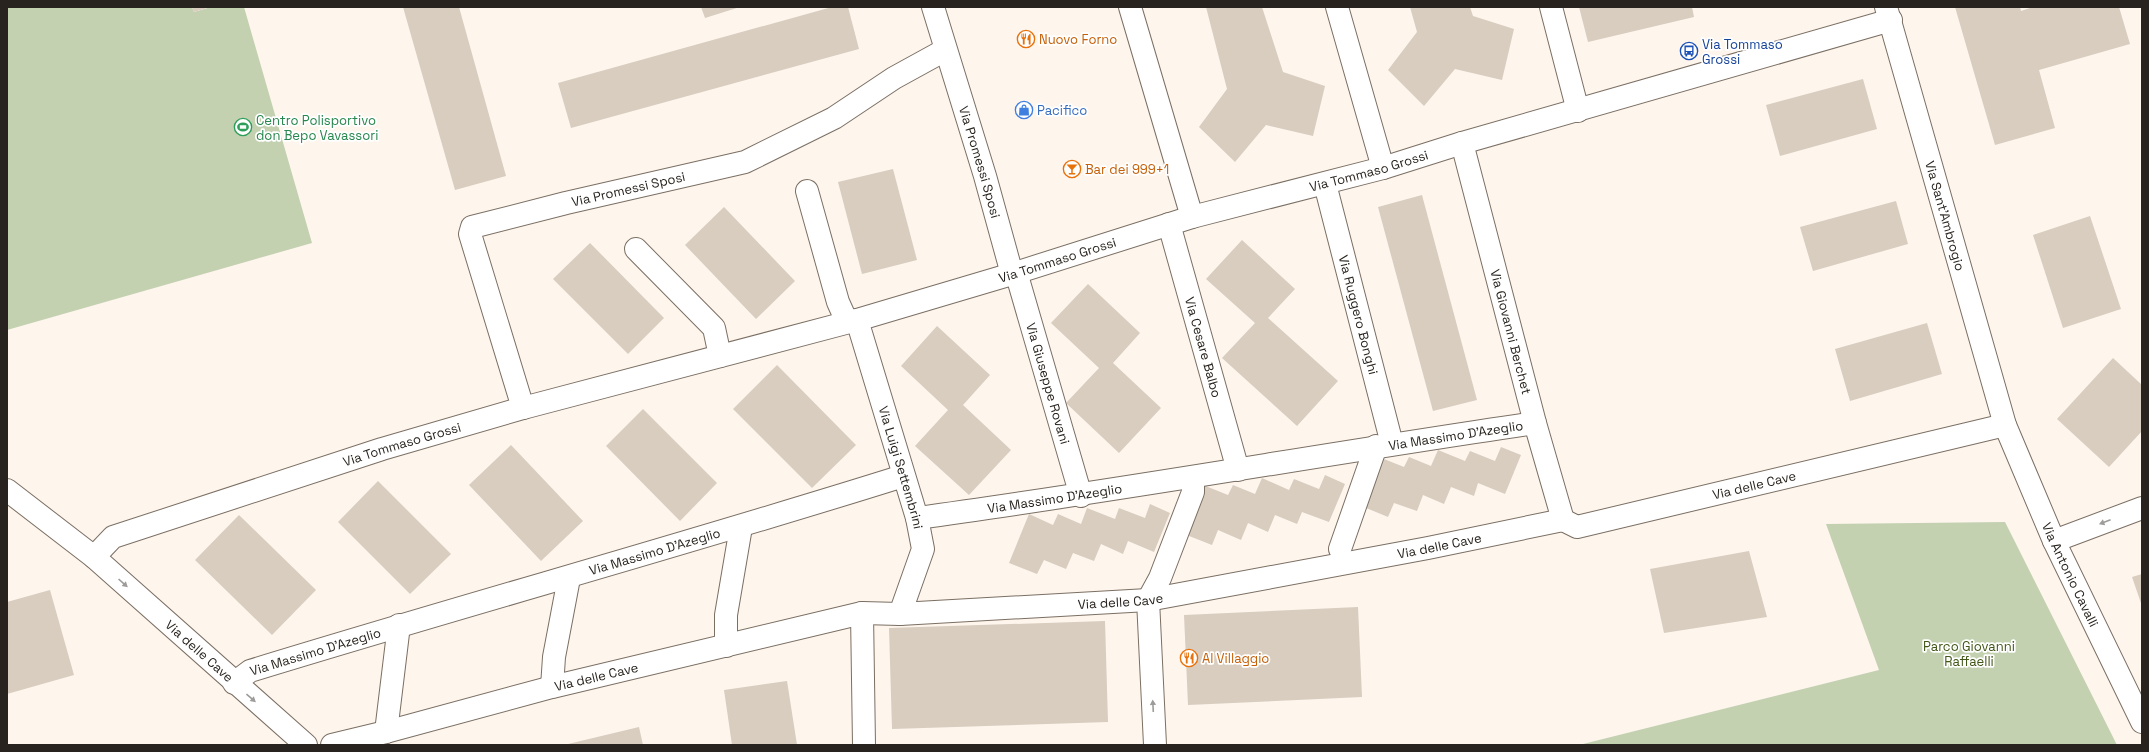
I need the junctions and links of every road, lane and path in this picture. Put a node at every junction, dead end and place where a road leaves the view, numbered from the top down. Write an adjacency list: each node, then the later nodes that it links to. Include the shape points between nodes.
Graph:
1 (932, 7): 6 (street, Via Promessi Sposi)
2 (1130, 7): 12 (street)
3 (1337, 7): 9 (street)
4 (1551, 7): 7 (street)
5 (1888, 14): 7 (street, Via Tommaso Grossi); 20 (street, Via Sant'Ambrogio)
6 (945, 50): 15 (street, Via Promessi Sposi); 18 (street, Via Promessi Sposi, via 894,78 834,118 745,162 472,227 470,234 481,274)
7 (1578, 111): 8 (street, Via Tommaso Grossi)
8 (1462, 144): 9 (street, Via Tommaso Grossi); 19 (street, Via Giovanni Berchet)
9 (1383, 168): 10 (street, Via Tommaso Grossi)
10 (1325, 184): 12 (street, Via Tommaso Grossi); 21 (street, Via Ruggero Bonghi)
11 (807, 191): 16 (street, via 838,302)
12 (1192, 217): 13 (street, Via Tommaso Grossi)
13 (1169, 224): 15 (street, Via Tommaso Grossi); 22 (street, Via Cesare Balbo)
14 (636, 249): 17 (street, via 714,328)
15 (1014, 273): 16 (street, Via Tommaso Grossi); 26 (street, Via Giuseppe Rovani)
16 (852, 321): 17 (street, Via Tommaso Grossi); 23 (street, Via Luigi Settembrini)
17 (720, 356): 18 (street, Via Tommaso Grossi)
18 (523, 408): 33 (street, Via Tommaso Grossi, via 382,449 113,537)
19 (1535, 423): 21 (street, Via Massimo D'Azeglio); 29 (street, Via Giovanni Berchet)
20 (2005, 425): 29 (street, Via delle Cave, via 1577,527); 31 (street, Via Antonio Cavalli)
21 (1384, 445): 22 (street, Via Massimo D'Azeglio); 32 (street, Via Massimo D'Azeglio)
22 (1238, 470): 24 (street, Via Massimo D'Azeglio)
23 (903, 476): 28 (street, Via Luigi Settembrini); 30 (street, Via Massimo D'Azeglio)
24 (1193, 478): 26 (street, Via Massimo D'Azeglio); 35 (street, via 1193,492 1160,578)
25 (7, 490): 33 (street, Via delle Cave)
26 (1081, 496): 28 (street, Via Massimo D'Azeglio)
27 (2142, 508): 31 (street, one-way to 31)
28 (917, 518): 37 (street, Via Luigi Settembrini, via 923,549)
29 (1563, 520): 35 (street, Via delle Cave)
30 (741, 527): 34 (street, Via Massimo D'Azeglio); 39 (street, Via Massimo D'Azeglio, via 726,614)
31 (2054, 541): 42 (street, Via Antonio Cavalli)
32 (1340, 549)
33 (94, 557): 40 (street, Via delle Cave, one-way to 40)
34 (569, 578): 38 (street, Via Massimo D'Azeglio); 41 (street, via 554,657)
35 (1148, 600): 37 (street, Via delle Cave); 47 (street, one-way to 35)
36 (862, 614): 37 (street, Via delle Cave); 39 (street, Via delle Cave); 46 (street)
37 (900, 614)
38 (399, 625): 40 (street, Via Massimo D'Azeglio, via 250,671); 43 (street, Via Massimo D'Azeglio)
39 (726, 646): 41 (street, Via delle Cave)
40 (234, 683): 44 (street, Via delle Cave, one-way to 44)
41 (552, 687): 43 (street, Via delle Cave)
42 (2142, 722)
43 (386, 732): 45 (street, Via delle Cave)
44 (306, 745)
45 (332, 745)
46 (864, 745)
47 (1155, 745)

